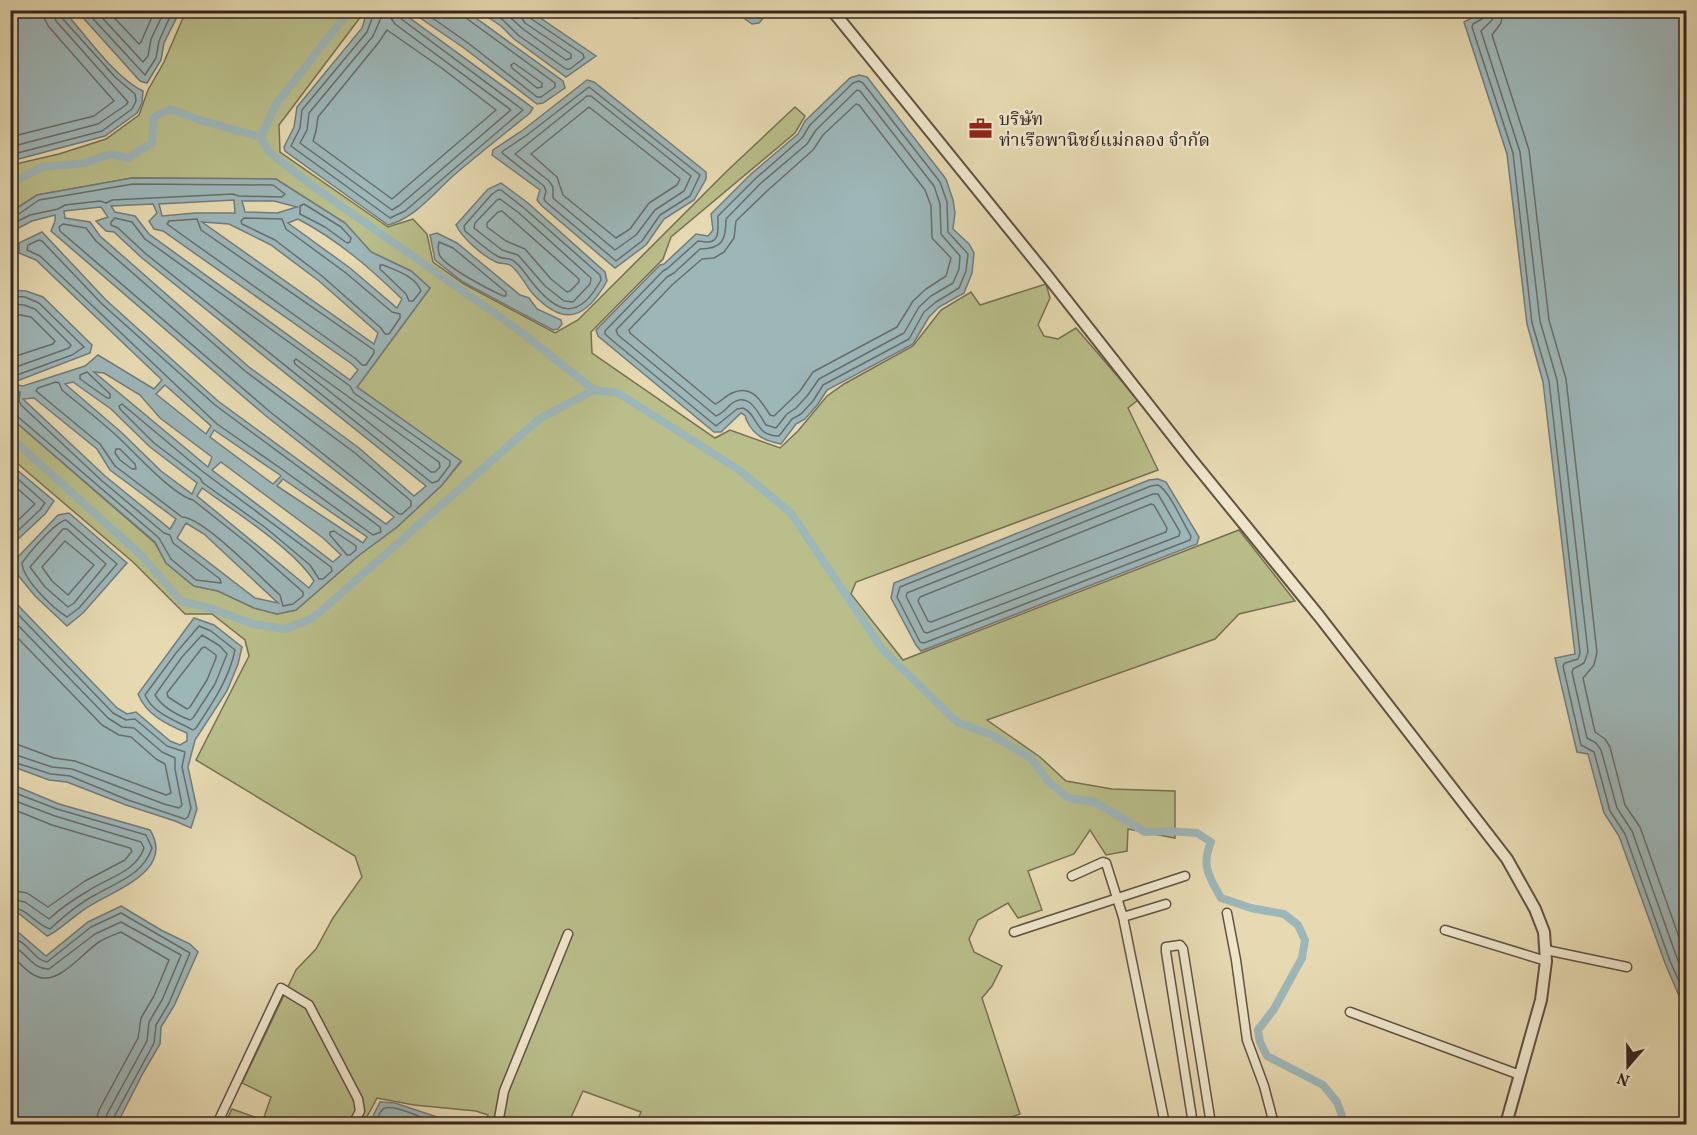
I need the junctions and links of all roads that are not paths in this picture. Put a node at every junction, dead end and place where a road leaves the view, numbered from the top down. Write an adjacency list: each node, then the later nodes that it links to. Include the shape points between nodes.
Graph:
1 (832, 10): 11 (street, via 1046,273 1443,775 1512,869 1535,909 1544,932)
2 (1072, 876): 4 (street, via 1106,863)
3 (1185, 876): 4 (street)
4 (1118, 897): 7 (street); 9 (street)
5 (1166, 904): 7 (street)
6 (1227, 914): 21 (street, via 1247,1040)
7 (1123, 916): 18 (street)
8 (1445, 930): 11 (street)
9 (1014, 932)
10 (568, 934): 17 (street, via 504,1091)
11 (1546, 956): 12 (street); 14 (street, via 1541,1000)
12 (1627, 967)
13 (1350, 1012): 14 (street)
14 (1520, 1075): 22 (street)
15 (217, 1125): 16 (street, via 281,988 309,1005 358,1099 360,1111)
16 (353, 1125)
17 (498, 1125)
18 (1165, 1125)
19 (1192, 1125): 20 (street, via 1166,952 1166,947 1180,945)
20 (1211, 1125)
21 (1274, 1125)
22 (1506, 1125)

